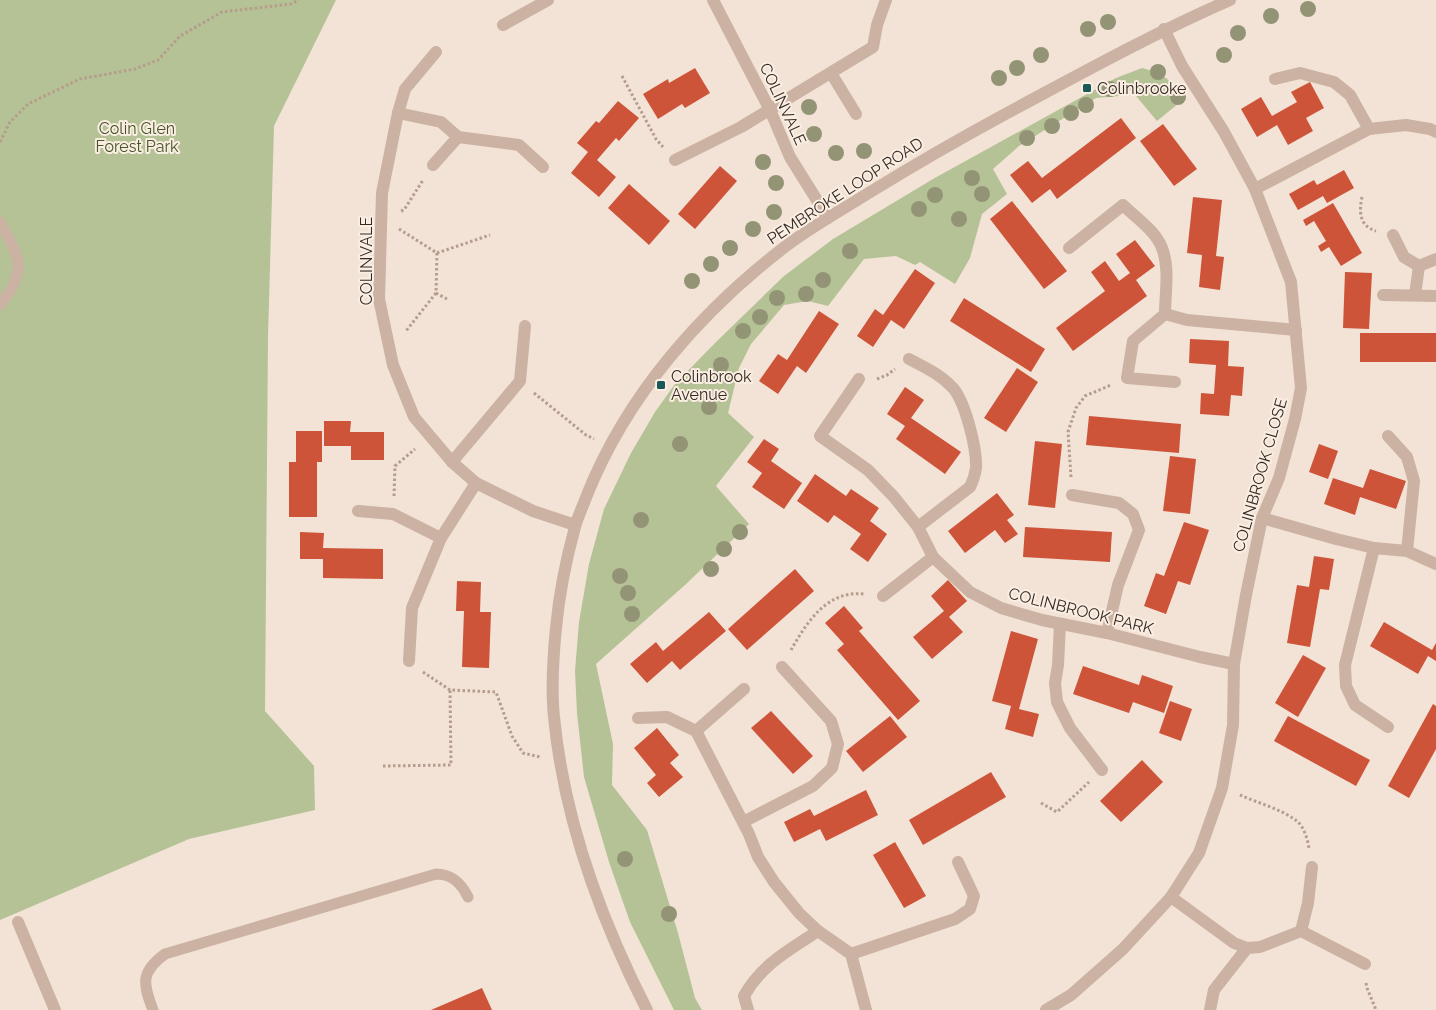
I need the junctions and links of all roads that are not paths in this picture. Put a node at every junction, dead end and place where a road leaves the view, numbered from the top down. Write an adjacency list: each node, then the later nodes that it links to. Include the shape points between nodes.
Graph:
1 (548, 0): 5 (street)
2 (714, 0): 10 (street, COLINVALE)
3 (886, 0): 8 (street, via 873,47)
4 (1230, 0): 6 (street, PEMBROKE LOOP ROAD)
5 (503, 25)
6 (1164, 29): 19 (street, COLINBROOK CLOSE, via 1182,66); 20 (street, PEMBROKE LOOP ROAD, via 941,148)
7 (436, 52): 11 (street, COLINVALE, via 405,89)
8 (831, 73): 10 (street); 12 (street)
9 (1275, 79): 13 (street, via 1300,73 1334,82 1350,95)
10 (770, 110): 16 (street); 20 (street, COLINVALE, via 790,157)
11 (398, 113): 15 (street, via 441,122); 37 (street, COLINVALE, via 382,193 379,299 394,365 414,417)
12 (856, 114)
13 (1369, 129): 14 (street, via 1406,126); 19 (street)
14 (1436, 132)
15 (458, 137): 17 (street); 18 (street, via 519,145)
16 (675, 160)
17 (433, 165)
18 (543, 167)
19 (1256, 189): 32 (street, COLINBROOK CLOSE, via 1290,282)
20 (828, 218): 42 (street, PEMBROKE LOOP ROAD, via 787,246 738,287 660,367 609,447)
21 (0, 222): 29 (lane, via 17,254 19,272)
22 (1393, 235): 25 (street, via 1404,257)
23 (1069, 248): 30 (street, via 1124,205 1162,248 1166,270)
24 (1436, 259): 25 (street)
25 (1419, 266): 27 (street)
26 (1383, 295): 27 (street)
27 (1415, 295): 28 (street)
28 (1436, 296)
29 (0, 305)
30 (1165, 314): 32 (street, via 1187,320); 35 (street, via 1133,341 1127,378)
31 (525, 326): 37 (street, via 520,381)
32 (1296, 330): 41 (street, COLINBROOK CLOSE, via 1301,388 1279,478)
33 (909, 360): 43 (street, via 940,376 953,388 961,401 976,467 970,487)
34 (859, 379): 43 (street, COLINBROOK PARK, via 820,436 868,470)
35 (1175, 382)
36 (1388, 436): 46 (street, via 1407,457 1414,481)
37 (452, 462): 38 (street, COLINVALE)
38 (476, 483): 42 (street, COLINVALE); 44 (street)
39 (1072, 495): 51 (street, via 1119,502 1133,514 1139,530 1118,585)
40 (358, 511): 44 (street, via 393,514)
41 (1262, 518): 45 (street); 53 (street, COLINBROOK CLOSE)
42 (575, 525): 73 (street, PEMBROKE LOOP ROAD, via 558,602 553,656 554,714 560,761 565,792 588,875 621,959)
43 (918, 527): 47 (street, COLINBROOK PARK)
44 (441, 538): 52 (street, via 412,608)
45 (1374, 548): 46 (street); 57 (street, via 1345,665 1346,686 1354,705)
46 (1407, 551): 48 (street)
47 (933, 557): 49 (street); 50 (street, COLINBROOK PARK, via 977,596 1001,608)
48 (1436, 564)
49 (883, 596)
50 (1060, 624): 51 (street, COLINBROOK PARK); 59 (street, via 1055,683 1057,702 1070,728)
51 (1107, 634): 53 (street, COLINBROOK PARK)
52 (408, 661)
53 (1234, 664): 64 (street, COLINBROOK CLOSE, via 1233,725 1222,788 1199,853)
54 (782, 667): 60 (street, via 832,720 838,744 832,768 813,786)
55 (744, 689): 58 (street)
56 (638, 718): 58 (street, via 667,717)
57 (1388, 727)
58 (696, 731): 60 (street)
59 (1102, 770)
60 (743, 822): 66 (street, via 758,857 774,882)
61 (958, 862): 69 (street, via 974,896 970,909 955,919)
62 (1312, 867): 67 (street)
63 (468, 897): 72 (lane, via 456,880 446,874 436,874 166,954 146,975 146,992)
64 (1171, 897): 68 (street, via 1234,943); 76 (street, COLINBROOK CLOSE, via 1123,949 1071,995)
65 (18, 922): 71 (street)
66 (818, 931): 69 (street); 74 (street, via 768,965 752,981 744,996)
67 (1301, 931): 68 (street, via 1260,947); 70 (street)
68 (1247, 948): 77 (street, via 1214,990)
69 (851, 954): 75 (street)
70 (1365, 964)
71 (55, 1010)
72 (153, 1010)
73 (647, 1010)
74 (748, 1010)
75 (866, 1010)
76 (1046, 1010)
77 (1210, 1010)

